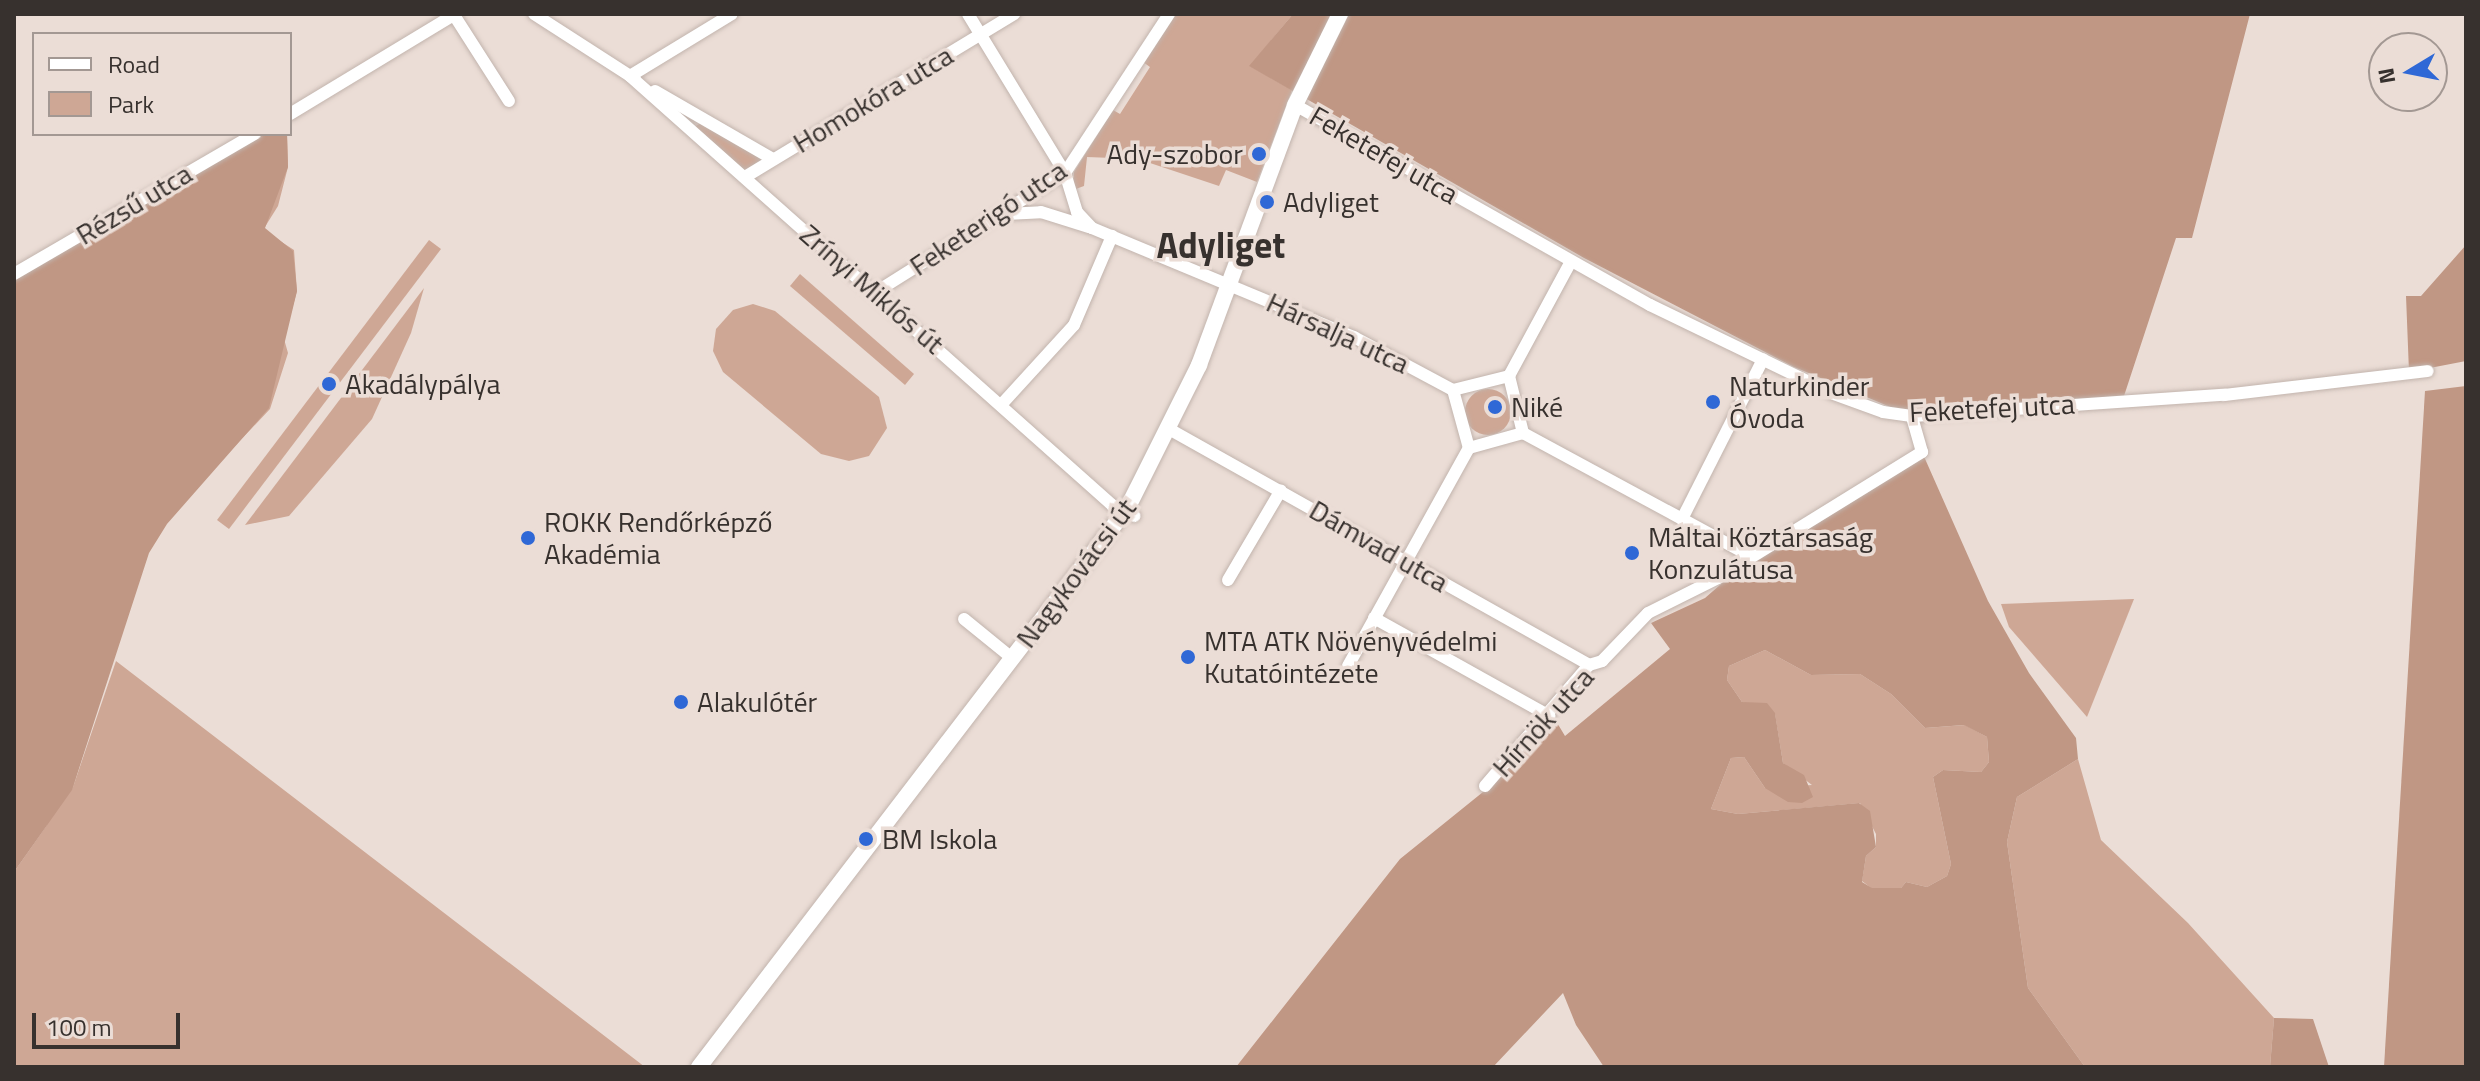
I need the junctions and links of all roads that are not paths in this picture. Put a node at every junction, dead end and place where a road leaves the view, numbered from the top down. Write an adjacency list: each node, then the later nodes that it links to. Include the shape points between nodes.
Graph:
1 (454, 14): 10 (street); 12 (street)
2 (534, 14): 9 (street, Zrínyi Miklós út)
3 (732, 14): 9 (street)
4 (968, 14): 8 (street)
5 (1014, 14): 8 (street, Homokóra utca)
6 (1169, 14): 15 (street, Feketerigó utca)
7 (1340, 14): 11 (street, Nagykovácsi út)
8 (980, 35): 14 (street, Homokóra utca); 15 (street)
9 (630, 76): 14 (street, Zrínyi Miklós út); 16 (street, Zrínyi Miklós út)
10 (509, 101)
11 (1295, 105): 20 (street, Feketefej utca); 22 (street, Nagykovácsi út)
12 (292, 113)
13 (252, 136): 21 (street, Rézsű utca)
14 (773, 159): 16 (street, Homokóra utca)
15 (1065, 173): 17 (street, Feketerigó utca); 18 (street, via 1070,199)
16 (745, 177): 23 (street, Zrínyi Miklós út)
17 (998, 216): 18 (street, Hársalja utca, via 1041,212); 23 (street, Feketerigó utca)
18 (1092, 228): 19 (street, Hársalja utca)
19 (1112, 236): 22 (street, Hársalja utca); 28 (street, via 1074,325)
20 (1570, 263): 24 (street, Feketefej utca); 26 (street)
21 (14, 274)
22 (1225, 282): 27 (street, Hársalja utca, via 1354,337); 30 (street, Nagykovácsi út)
23 (876, 292): 28 (street, Zrínyi Miklós út)
24 (1763, 359): 29 (street, Feketefej utca, via 1856,403); 35 (street)
25 (2428, 371): 29 (street, Feketefej utca, via 2224,395)
26 (1509, 376): 27 (street); 31 (street)
27 (1453, 390): 32 (street)
28 (1001, 405): 34 (street, Zrínyi Miklós út)
29 (1912, 416): 36 (street, Hírnök utca, via 1922,452)
30 (1169, 429): 33 (street, Dámvad utca); 34 (street, Nagykovácsi út)
31 (1523, 433): 32 (street); 35 (street)
32 (1469, 448): 37 (street)
33 (1281, 490): 37 (street, Dámvad utca); 38 (street)
34 (1124, 511): 41 (street, Nagykovácsi út)
35 (1682, 519): 36 (street)
36 (1752, 557): 42 (street, Hírnök utca, via 1648,613 1602,661)
37 (1405, 561): 39 (street); 42 (street, Dámvad utca)
38 (1228, 580)
39 (1374, 618): 43 (street); 44 (street)
40 (964, 619): 41 (street)
41 (1012, 658): 46 (street, Nagykovácsi út)
42 (1589, 665): 44 (street, Hírnök utca)
43 (1348, 666)
44 (1549, 716): 45 (street, Hírnök utca)
45 (1485, 786)
46 (699, 1067)

